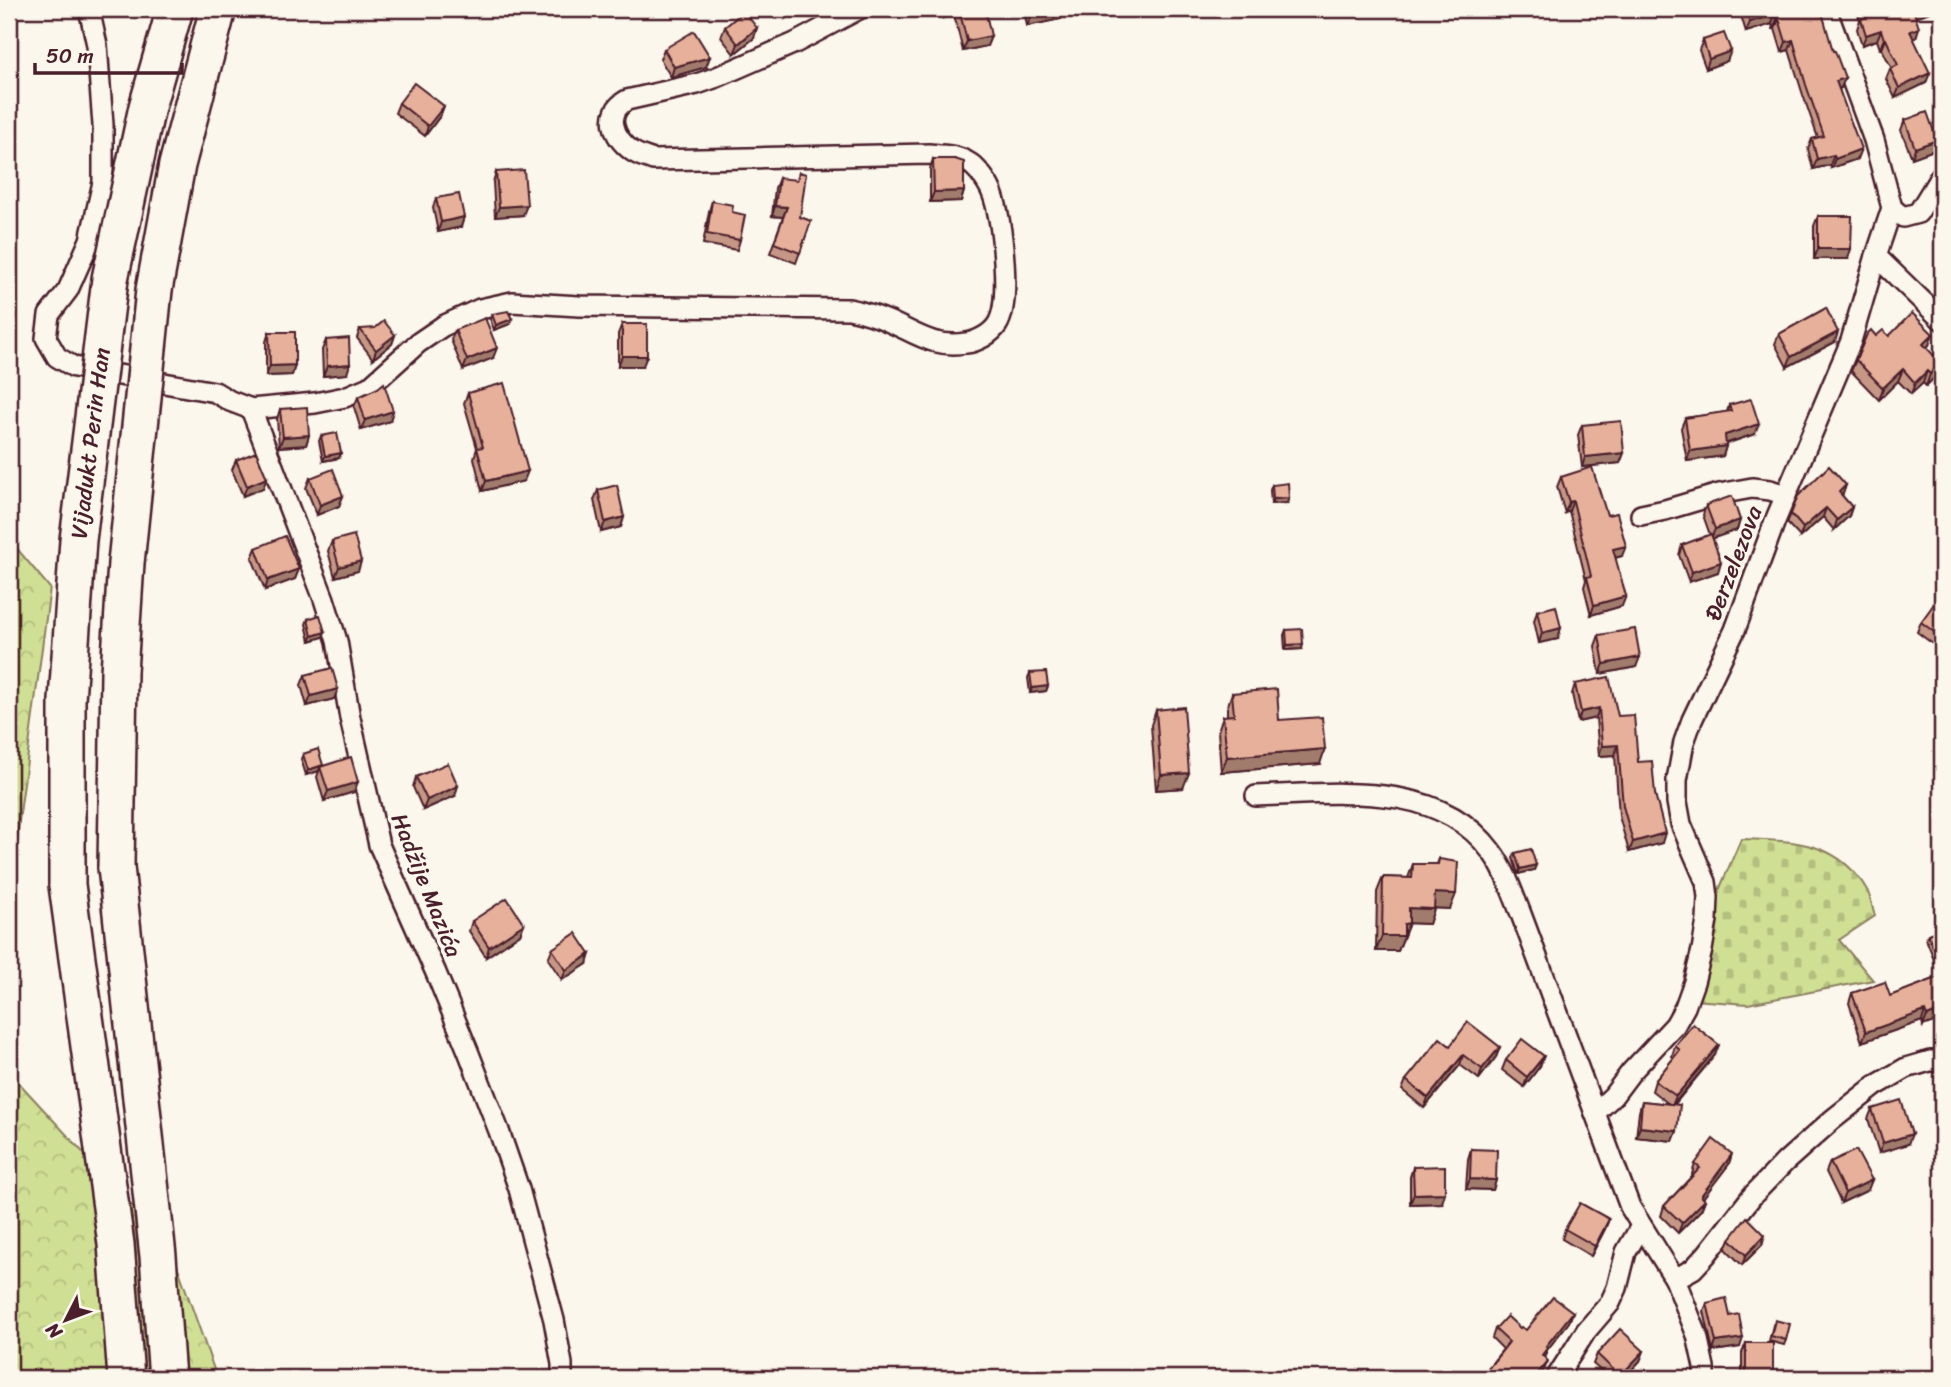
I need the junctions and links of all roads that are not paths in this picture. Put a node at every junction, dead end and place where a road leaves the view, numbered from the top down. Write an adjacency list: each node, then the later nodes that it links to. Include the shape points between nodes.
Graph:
1 (89, 9): 10 (street, via 97,46 103,182 90,240 68,290 49,315 46,338 57,357 74,367 215,391)
2 (175, 9): 18 (highway, Vijadukt Perin Han, bridge, via 147,107 110,279 78,540 67,700 67,885 116,1244)
3 (218, 9): 19 (highway, Vijadukt Perin Han, bridge, via 177,165 153,290 119,672 116,867)
4 (859, 9): 10 (street, via 795,43 697,85 619,104 613,114 619,138 631,150 653,160 929,154 968,162 988,184 1001,231 1003,310 998,324 986,335 967,343 946,344 849,309 512,302 480,309 443,326 369,387 345,397)
5 (1826, 9): 7 (street, via 1874,140)
6 (1942, 174): 7 (street, via 1918,213 1903,217)
7 (1892, 208): 8 (street, Đerzelezova)
8 (1876, 256): 9 (street); 11 (street, Đerzelezova, via 1851,341)
9 (1942, 320)
10 (251, 409): 20 (street, Hadžije Mazića, via 331,620 379,845 468,1051 519,1189 554,1320)
11 (1786, 495): 12 (street, via 1752,488); 15 (street, Đerzelezova, via 1735,630 1692,720 1680,763 1677,802 1681,824 1708,897 1694,982 1675,1025)
12 (1641, 514)
13 (1256, 796): 15 (street, via 1365,794 1399,798 1426,804 1474,831 1505,874)
14 (1942, 1061): 17 (street, via 1906,1068 1832,1120 1753,1195 1693,1269)
15 (1595, 1113): 16 (street)
16 (1641, 1226): 17 (street); 21 (street, via 1626,1252 1610,1303)
17 (1675, 1279): 22 (street, via 1697,1335)
18 (126, 1378)
19 (167, 1378)
20 (562, 1378)
21 (1556, 1378)
22 (1704, 1378)

